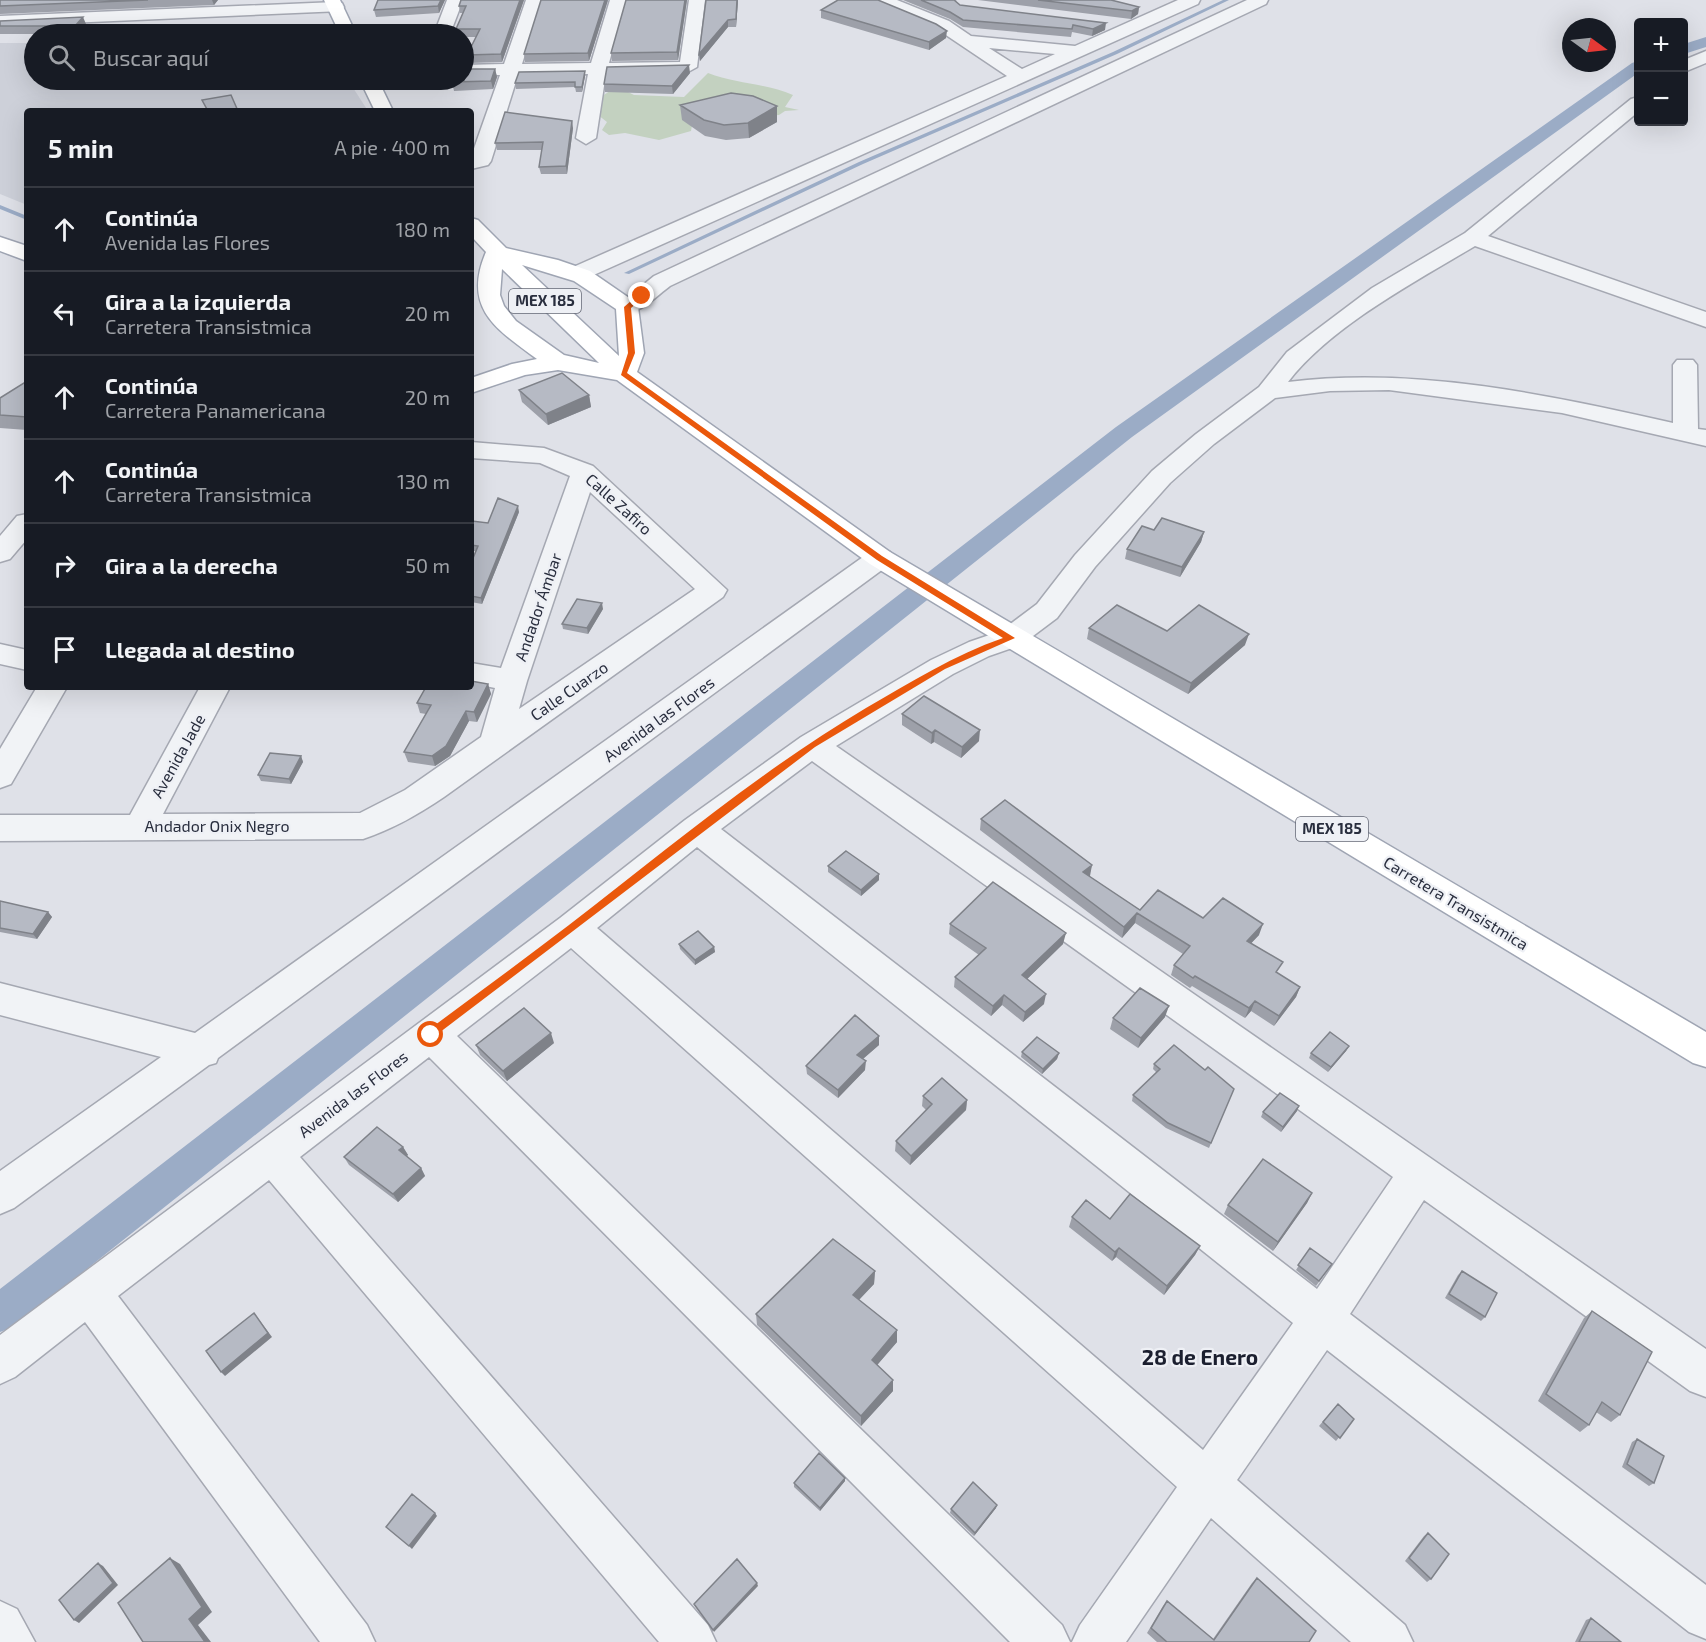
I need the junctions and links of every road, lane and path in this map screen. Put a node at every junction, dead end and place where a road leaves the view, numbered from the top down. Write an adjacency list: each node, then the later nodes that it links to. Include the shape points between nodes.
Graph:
1 (455, 0): 12 (street)
2 (534, 0): 20 (street)
3 (618, 0): 18 (street)
4 (697, 0): 18 (street, via 688,67)
5 (882, 0): 14 (street, via 949,19)
6 (1192, 0): 13 (street)
7 (1260, 0): 35 (street, via 662,281)
8 (334, 3): 9 (street); 11 (main road)
9 (0, 21)
10 (1100, 23): 13 (street)
11 (343, 24)
12 (446, 24)
13 (1132, 26): 15 (street)
14 (965, 40): 15 (street); 21 (street)
15 (1076, 51): 21 (street)
16 (1706, 56): 17 (street)
17 (1688, 65)
18 (598, 69): 20 (street); 25 (street)
19 (474, 70): 20 (street)
20 (510, 70): 26 (street, via 481,161)
21 (1021, 76): 34 (street)
22 (374, 90): 24 (main road)
23 (1634, 106): 29 (street)
24 (383, 108)
25 (586, 138)
26 (474, 162)
27 (474, 227): 32 (main road, MEX 185)
28 (0, 228): 30 (main road)
29 (1473, 238): 36 (street); 43 (street, via 1380,293 1324,333 1295,357)
30 (24, 239)
31 (0, 243): 33 (main road)
32 (496, 252): 34 (main road); 37 (main road, via 488,273 487,295); 41 (main road, MEX 185)
33 (24, 253)
34 (579, 273): 35 (main road)
35 (627, 307): 41 (main road, via 632,353)
36 (1706, 320)
37 (500, 344): 38 (main road); 40 (main road, via 486,364)
38 (560, 362): 41 (main road); 42 (main road, via 520,369)
39 (1685, 365): 44 (street)
40 (474, 370)
41 (624, 374): 49 (main road, MEX 185)
42 (474, 385)
43 (1268, 392): 44 (street, via 1330,384 1399,384 1562,406); 51 (street, Avenida las Flores, via 1161,477 1085,561 1047,611)
44 (1696, 437)
45 (474, 450): 46 (street, Calle Zafiro, via 544,456)
46 (584, 472): 50 (street, Calle Zafiro); 55 (street, Andador Ámbar)
47 (24, 525): 48 (street)
48 (0, 553)
49 (890, 564): 51 (main road, Carretera Transistmica / MEX 185); 68 (street, Avenida las Flores)
50 (713, 590): 58 (street, Calle Cuarzo)
51 (1011, 638): 59 (street, Avenida las Flores, via 942,667); 69 (main road, Carretera Transistmica / MEX 185)
52 (0, 654): 53 (street)
53 (24, 659)
54 (474, 674): 55 (street)
55 (512, 681): 58 (street, Andador Ámbar)
56 (50, 690): 60 (street)
57 (213, 690): 62 (street, Avenida Jade)
58 (495, 742): 61 (street, Calle Cuarzo)
59 (812, 745): 64 (street, Avenida las Flores); 71 (street)
60 (0, 776)
61 (426, 796): 62 (street, Andador Onix Negro, via 363,826)
62 (140, 826): 63 (street, Andador Onix Negro)
63 (0, 828)
64 (697, 829): 65 (street, Avenida las Flores); 74 (street)
65 (572, 928): 67 (street, Avenida las Flores); 77 (street)
66 (0, 999): 68 (street)
67 (431, 1035): 70 (street, Avenida las Flores); 83 (street)
68 (203, 1051): 72 (street, Avenida las Flores)
69 (1706, 1051)
70 (273, 1155): 73 (street, Avenida las Flores); 82 (street)
71 (1418, 1174): 74 (street); 76 (street)
72 (8, 1181)
73 (89, 1292): 75 (street, Avenida las Flores); 81 (street)
74 (1322, 1319): 77 (street); 78 (street)
75 (0, 1362)
76 (1706, 1375)
77 (1206, 1485): 84 (street); 85 (street)
78 (1706, 1615)
79 (0, 1626): 80 (street)
80 (10, 1642)
81 (350, 1642)
82 (691, 1642)
83 (1045, 1642)
84 (1097, 1642)
85 (1388, 1642)

